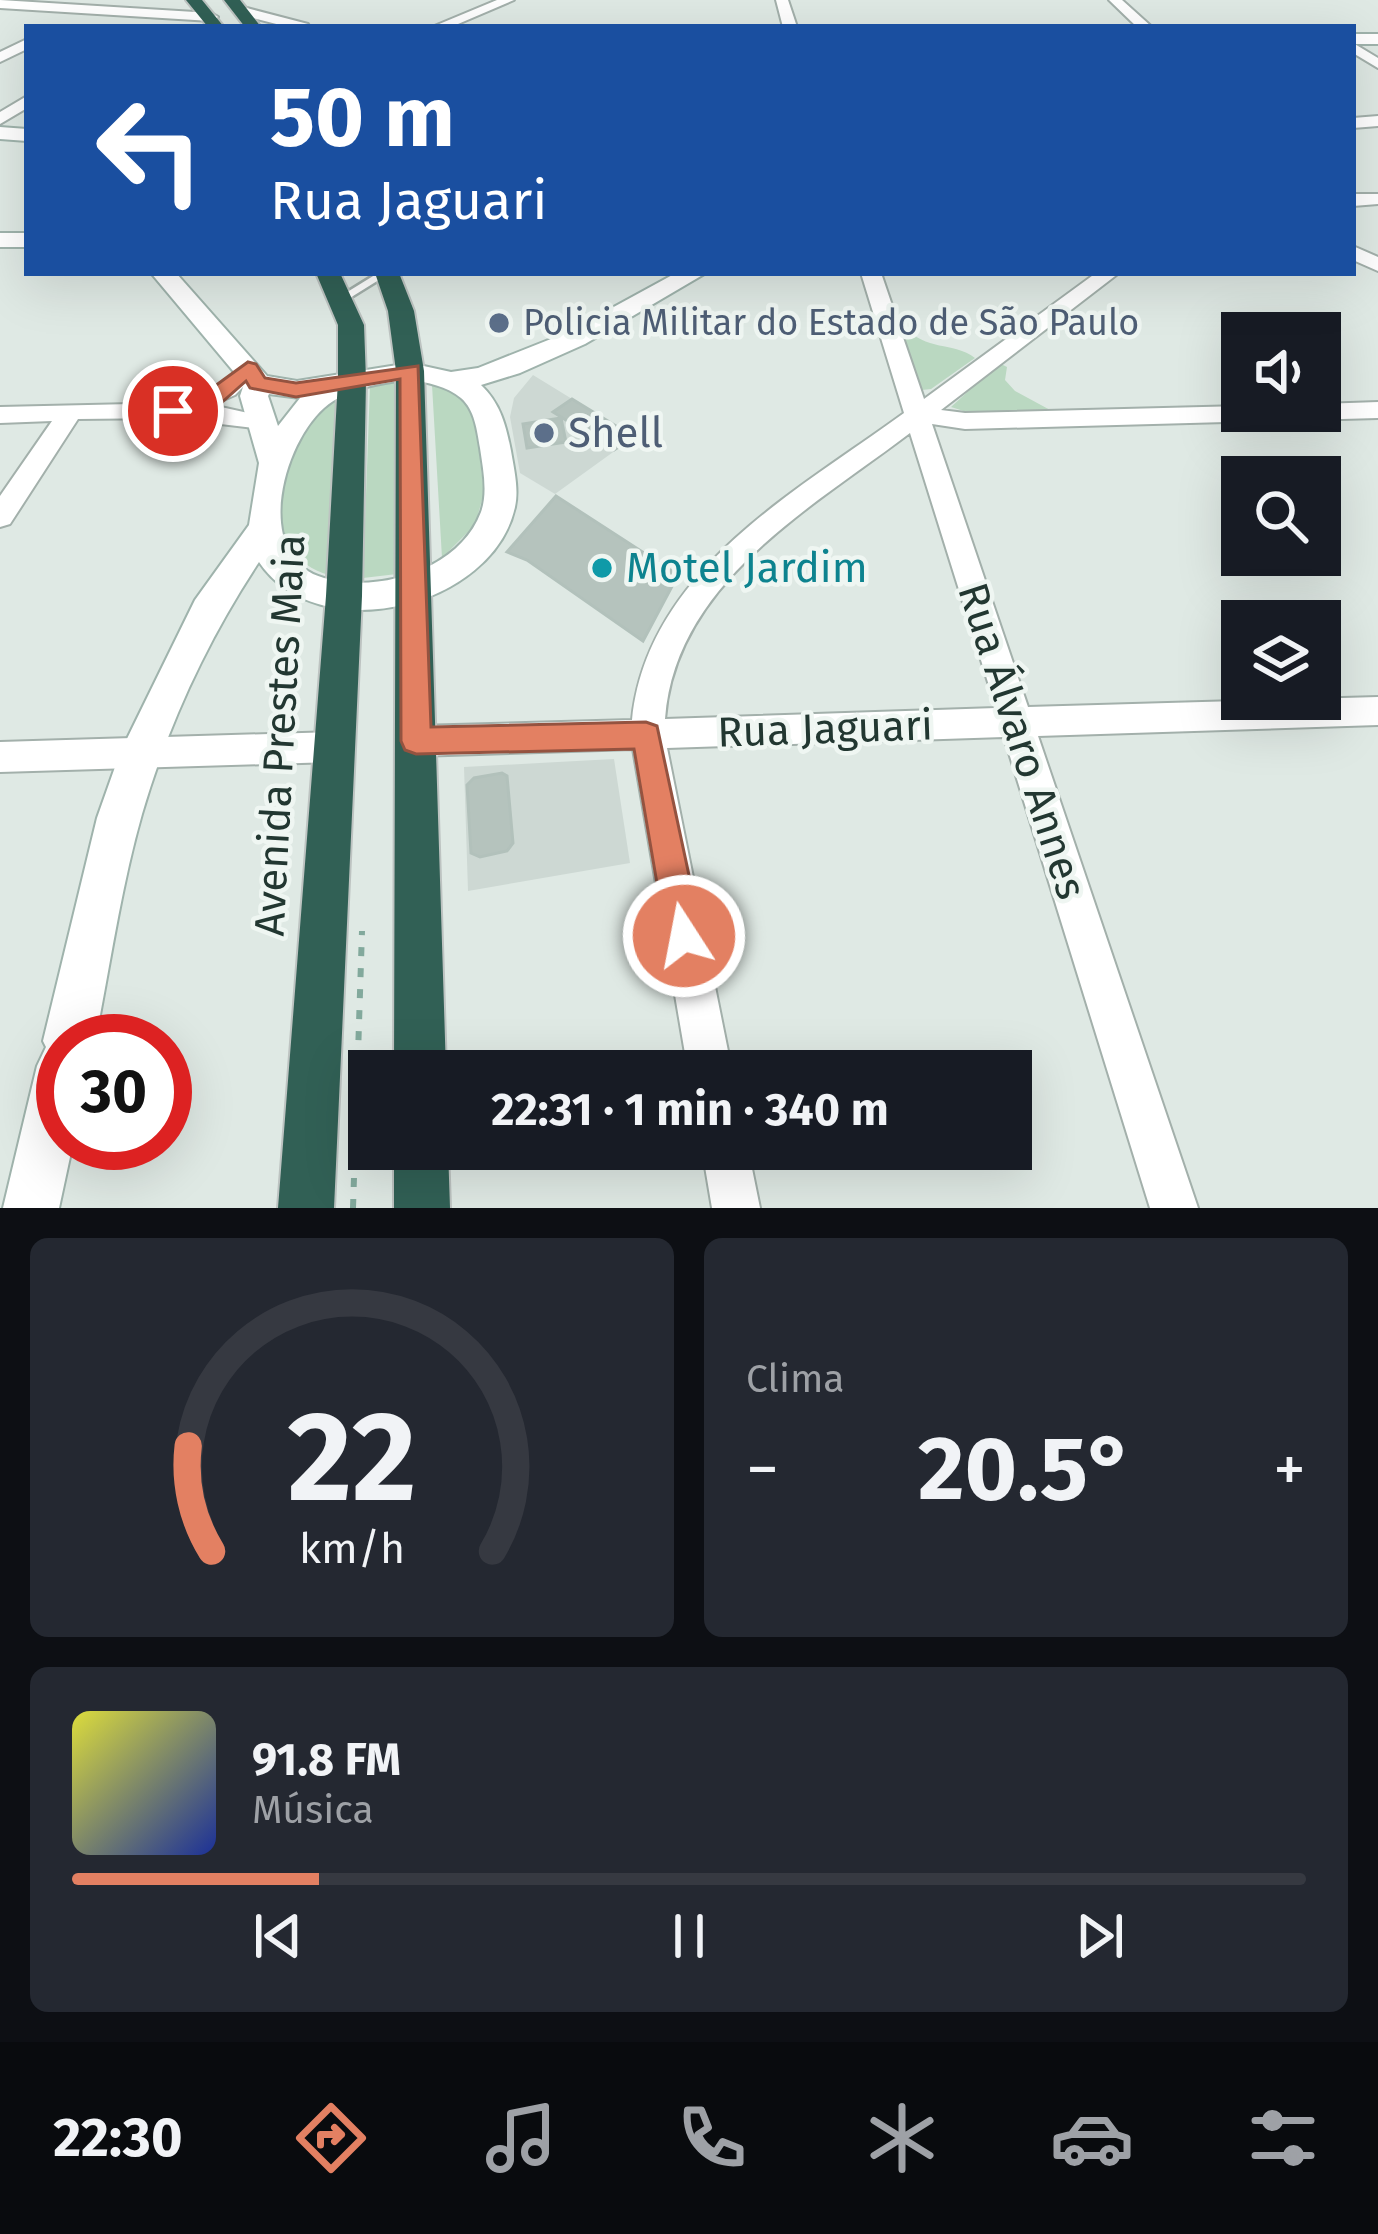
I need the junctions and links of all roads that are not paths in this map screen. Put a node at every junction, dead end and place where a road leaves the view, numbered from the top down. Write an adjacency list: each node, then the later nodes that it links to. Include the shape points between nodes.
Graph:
1 (102, 0): 7 (street)
2 (508, 0): 8 (street)
3 (1115, 0): 16 (street)
4 (8, 5): 7 (street)
5 (185, 5): 9 (street); 10 (highway)
6 (237, 6): 11 (highway)
7 (86, 10): 9 (street); 12 (street)
8 (468, 12): 14 (street, via 444,9); 15 (street)
9 (162, 15): 13 (street)
10 (213, 22)
11 (259, 23)
12 (60, 24)
13 (148, 24)
14 (438, 24)
15 (443, 24)
16 (1142, 24)
17 (166, 276): 27 (main road)
18 (330, 276): 24 (highway, Avenida Prestes Maia)
19 (381, 276): 24 (lane)
20 (387, 276): 26 (highway)
21 (688, 276): 25 (main road)
22 (872, 276): 34 (street, Rua Álvaro Annes)
23 (1105, 276): 34 (street)
24 (341, 299): 28 (highway, Avenida Prestes Maia, via 351,325)
25 (525, 361): 29 (main road); 32 (main road, via 497,388)
26 (410, 370): 28 (main road); 29 (main road); 41 (highway)
27 (253, 376): 28 (main road, via 296,390); 31 (street); 36 (main road)
28 (352, 380): 37 (main road, via 302,411); 42 (highway, Avenida Prestes Maia)
29 (452, 380): 32 (main road)
30 (1378, 410): 34 (street, via 965,421)
31 (173, 411): 33 (street); 36 (street)
32 (490, 411): 41 (main road, via 501,493 491,528 457,565)
33 (70, 413): 35 (street); 38 (street)
34 (916, 414): 45 (street, Rua Álvaro Annes); 46 (street, via 730,557 661,664)
35 (0, 415)
36 (262, 424): 37 (main road)
37 (274, 463): 39 (main road)
38 (0, 517)
39 (264, 529): 40 (main road, via 268,551); 43 (main road)
40 (298, 585): 42 (main road); 43 (main road, via 250,588)
41 (414, 589): 42 (main road); 47 (highway)
42 (344, 596): 48 (highway, Avenida Prestes Maia)
43 (200, 627): 49 (main road)
44 (1378, 711): 45 (street, Rua Jaguari)
45 (1016, 722): 46 (street, Rua Jaguari); 61 (street, Rua Álvaro Annes)
46 (646, 735): 47 (street, Rua Jaguari); 53 (street)
47 (416, 741): 52 (highway)
48 (334, 747): 49 (street); 58 (highway, Avenida Prestes Maia)
49 (141, 753): 50 (street); 51 (main road)
50 (0, 757)
51 (75, 1014)
52 (420, 1050)
53 (706, 1050)
54 (40, 1170): 57 (main road)
55 (421, 1170): 59 (highway)
56 (728, 1170): 60 (street)
57 (31, 1208)
58 (306, 1208)
59 (422, 1208)
60 (736, 1208)
61 (1174, 1208)

